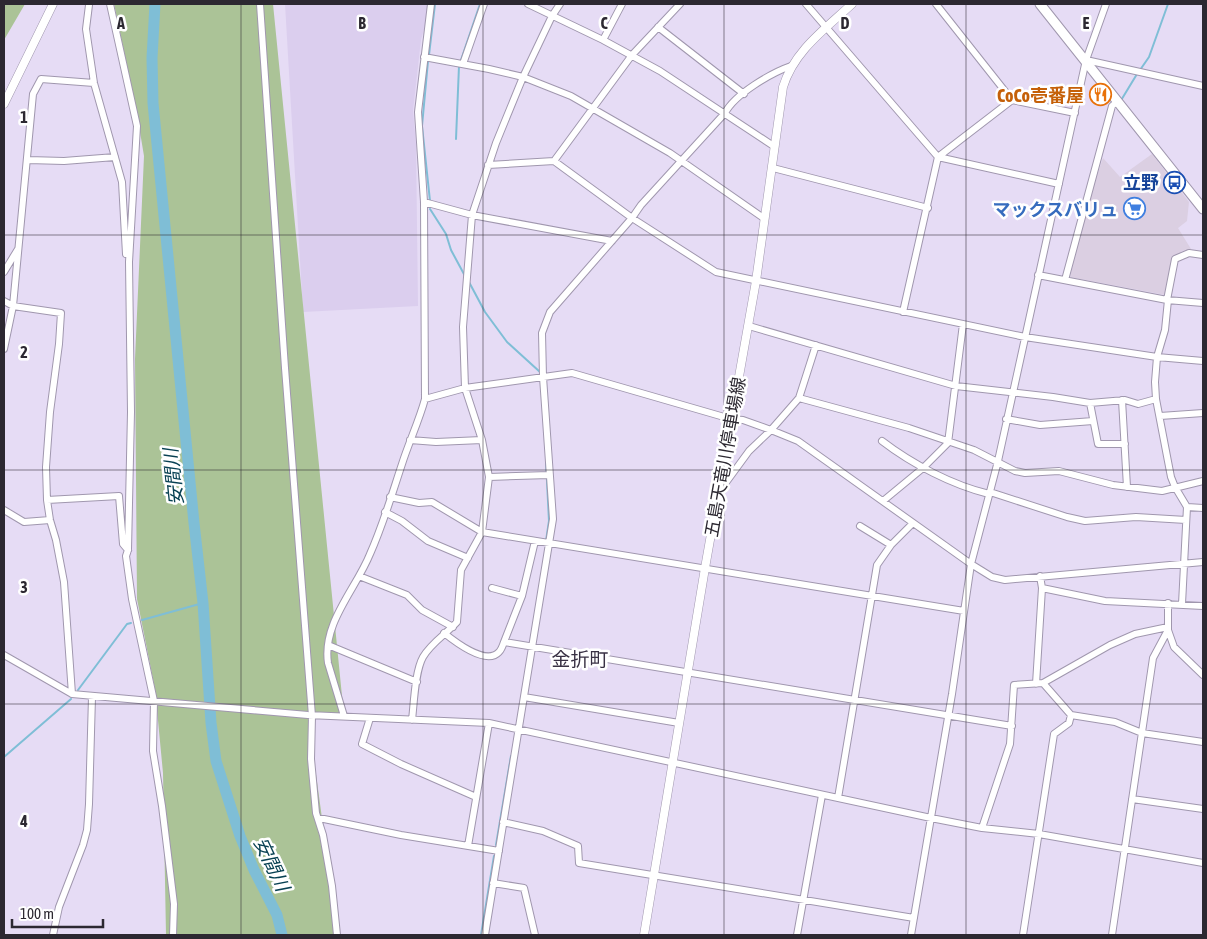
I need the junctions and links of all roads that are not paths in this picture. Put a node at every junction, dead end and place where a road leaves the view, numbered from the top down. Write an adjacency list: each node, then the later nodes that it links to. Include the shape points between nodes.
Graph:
1 (53, 4): 31 (main road)
2 (110, 4): 54 (street, via 137,126)
3 (260, 4): 147 (street)
4 (431, 4): 21 (street)
5 (484, 4): 23 (street)
6 (528, 4): 16 (street)
7 (560, 4): 16 (street)
8 (622, 4): 19 (street)
9 (680, 4): 17 (street)
10 (806, 4): 18 (street)
11 (852, 4): 18 (main road, 五島天竜川停車場線)
12 (936, 4): 29 (street)
13 (1040, 4): 22 (highway)
14 (1106, 4): 22 (street)
15 (90, 5): 26 (street, via 86,29)
16 (552, 16): 19 (street); 25 (street)
17 (658, 27): 20 (street); 28 (street)
18 (827, 27): 24 (main road, 五島天竜川停車場線); 37 (street)
19 (603, 40): 20 (street)
20 (632, 55): 32 (street); 33 (street)
21 (424, 57): 23 (street); 44 (street, via 418,112)
22 (1086, 60): 27 (street); 30 (highway); 34 (street)
23 (463, 64): 25 (street)
24 (791, 66): 28 (street, via 776,72); 35 (main road, 五島天竜川停車場線, via 782,87)
25 (523, 77): 32 (street); 41 (street)
26 (94, 83): 36 (street); 38 (street, via 40,79 33,94)
27 (1203, 86)
28 (744, 94): 33 (street)
29 (1012, 100): 34 (street); 37 (street)
30 (1118, 102): 46 (highway); 56 (street, via 1112,106)
31 (4, 104)
32 (592, 108): 39 (street); 40 (street)
33 (725, 113): 35 (street); 40 (street)
34 (1075, 113): 43 (street)
35 (775, 147): 42 (main road, 五島天竜川停車場線)
36 (115, 157): 38 (street); 54 (street, via 122,182)
37 (938, 157): 43 (street); 45 (street)
38 (28, 160): 51 (street)
39 (554, 161): 41 (street); 48 (street)
40 (682, 162): 48 (street); 49 (street)
41 (488, 165): 47 (street)
42 (773, 168): 45 (street); 49 (main road, 五島天竜川停車場線)
43 (1059, 184): 55 (street)
44 (424, 202): 47 (street); 75 (street)
45 (928, 208): 62 (street)
46 (1203, 209)
47 (472, 215): 50 (street); 72 (street, via 463,327)
48 (632, 218): 50 (street); 57 (street, via 716,272)
49 (765, 218): 57 (main road, 五島天竜川停車場線)
50 (612, 241): 70 (street, via 550,312 542,333)
51 (18, 248): 53 (street); 61 (street)
52 (1203, 255): 58 (street, via 1189,253 1175,259)
53 (4, 272)
54 (129, 275): 114 (street)
55 (1038, 275): 56 (street); 65 (street)
56 (1066, 280): 58 (street)
57 (756, 282): 62 (street); 64 (main road, 五島天竜川停車場線)
58 (1168, 300): 60 (street); 68 (street, via 1165,330)
59 (4, 301): 61 (street)
60 (1203, 303)
61 (13, 306): 67 (street); 100 (street, via 60,313 46,454)
62 (904, 312): 63 (street)
63 (963, 324): 65 (street); 71 (street)
64 (749, 326): 66 (street); 81 (main road, 五島天竜川停車場線)
65 (1024, 337): 68 (street); 73 (street)
66 (816, 345): 71 (street); 74 (street)
67 (4, 348)
68 (1157, 356): 69 (street); 76 (street)
69 (1203, 361)
70 (543, 377): 72 (street); 81 (street, via 572,373); 92 (street)
71 (956, 386): 73 (street); 88 (street)
72 (465, 388): 75 (street); 86 (street)
73 (1012, 392): 78 (street); 82 (street)
74 (800, 398): 84 (street); 88 (street)
75 (425, 399): 85 (street)
76 (1156, 399): 77 (street, via 1138,404); 80 (street)
77 (1122, 400): 78 (street); 89 (street)
78 (1090, 403): 83 (street)
79 (1203, 413): 80 (street)
80 (1160, 416): 96 (street)
81 (731, 419): 84 (street); 98 (main road, 五島天竜川停車場線)
82 (1006, 419): 83 (street, via 1040,425); 90 (street)
83 (1094, 421): 89 (street, via 1098,444)
84 (772, 430): 98 (street, via 748,451); 101 (street, via 798,441)
85 (410, 440): 86 (street); 99 (street)
86 (482, 440): 93 (street)
87 (882, 441): 91 (street)
88 (948, 442): 90 (street); 91 (street)
89 (1126, 444): 95 (street)
90 (998, 461): 95 (street, via 1020,472 1060,471); 97 (street)
91 (923, 468): 97 (street); 101 (street)
92 (549, 475): 93 (street); 112 (street, via 553,520)
93 (489, 477): 110 (street)
94 (1203, 481): 96 (street)
95 (1127, 487): 96 (street, via 1162,491)
96 (1175, 487): 102 (street)
97 (989, 493): 107 (street, via 1085,521 1136,517); 117 (street)
98 (718, 494): 119 (main road, 五島天竜川停車場線)
99 (390, 497): 105 (street); 110 (street, via 419,503 432,502)
100 (47, 500): 106 (street); 114 (street, via 119,496 123,544)
101 (883, 501): 108 (street)
102 (1187, 507): 103 (street); 107 (street)
103 (1203, 508)
104 (4, 510): 106 (street, via 24,522)
105 (385, 512): 115 (street, via 402,520 428,541); 120 (street, via 370,556)
106 (50, 520): 141 (street, via 64,582)
107 (1186, 520): 118 (street)
108 (913, 523): 113 (street); 117 (street)
109 (860, 526): 113 (street)
110 (482, 532): 111 (street); 115 (street)
111 (535, 541): 112 (street); 124 (street)
112 (550, 543): 119 (street); 135 (street)
113 (891, 545): 125 (street, via 877,565)
114 (128, 550): 145 (street, via 132,599)
115 (468, 558): 130 (street, via 461,570 457,622)
116 (1203, 562): 118 (street)
117 (971, 564): 121 (street, via 992,577 1005,580); 129 (street)
118 (1184, 564): 121 (street); 127 (street)
119 (705, 568): 125 (street); 137 (main road, 五島天竜川停車場線)
120 (359, 576): 130 (street, via 407,595 422,610); 134 (street, via 336,619)
121 (1040, 576): 123 (street)
122 (492, 588): 124 (street)
123 (1042, 588): 126 (street, via 1105,601); 140 (street)
124 (522, 596): 133 (street)
125 (870, 596): 129 (street); 144 (street)
126 (1168, 603): 127 (street); 131 (street)
127 (1182, 604): 128 (street)
128 (1203, 606)
129 (964, 611): 149 (street)
130 (453, 627): 132 (street)
131 (1168, 629): 138 (street, via 1174,647); 140 (street, via 1134,634); 156 (street, via 1153,658)
132 (444, 633): 133 (street, via 461,646 486,656 498,653); 139 (street, via 422,658)
133 (504, 642): 135 (street)
134 (328, 645): 139 (street); 148 (street, via 328,663)
135 (532, 646): 137 (street); 142 (street)
136 (4, 655): 141 (street)
137 (687, 672): 144 (street); 153 (main road, 五島天竜川停車場線)
138 (1203, 675)
139 (417, 682): 151 (street)
140 (1039, 683): 146 (street); 154 (street, via 1014,685)
141 (72, 694): 143 (street)
142 (524, 696): 153 (street); 155 (street)
143 (92, 697): 145 (street); 177 (street, via 87,830 59,907)
144 (853, 700): 149 (street); 161 (street)
145 (154, 701): 147 (street); 178 (street, via 153,751 174,904)
146 (1071, 715): 156 (street, via 1116,722); 168 (street, via 1069,723 1054,734)
147 (312, 716): 148 (street); 165 (street, via 311,759)
148 (344, 716): 150 (street)
149 (948, 716): 154 (street); 164 (street)
150 (370, 718): 151 (street); 160 (street, via 362,744)
151 (412, 720): 152 (street)
152 (489, 723): 155 (street); 160 (street)
153 (679, 723): 158 (main road, 五島天竜川停車場線)
154 (1012, 726): 167 (street, via 1010,744)
155 (518, 729): 158 (street); 166 (street)
156 (1142, 733): 157 (street); 162 (street)
157 (1203, 742)
158 (672, 762): 159 (street); 173 (main road, 五島天竜川停車場線)
159 (822, 795): 161 (street); 175 (street)
160 (476, 797): 169 (street)
161 (838, 798): 164 (street)
162 (1132, 799): 163 (street); 170 (street)
163 (1203, 809)
164 (931, 818): 167 (street); 176 (street)
165 (318, 819): 169 (street); 179 (street, via 332,886)
166 (504, 822): 171 (street); 173 (street, via 543,831 578,846 578,863)
167 (982, 828): 168 (street)
168 (1039, 834): 170 (street); 185 (street)
169 (468, 846): 171 (street)
170 (1125, 848): 172 (street); 186 (street)
171 (499, 851): 174 (street)
172 (1203, 863)
173 (654, 876): 175 (street); 182 (main road, 五島天竜川停車場線)
174 (493, 883): 180 (street); 181 (street, via 524,888)
175 (803, 900): 176 (street); 183 (street)
176 (914, 918): 184 (street)
177 (53, 935)
178 (173, 935)
179 (337, 935)
180 (485, 935)
181 (535, 935)
182 (644, 935)
183 (797, 935)
184 (911, 935)
185 (1023, 935)
186 (1112, 935)

